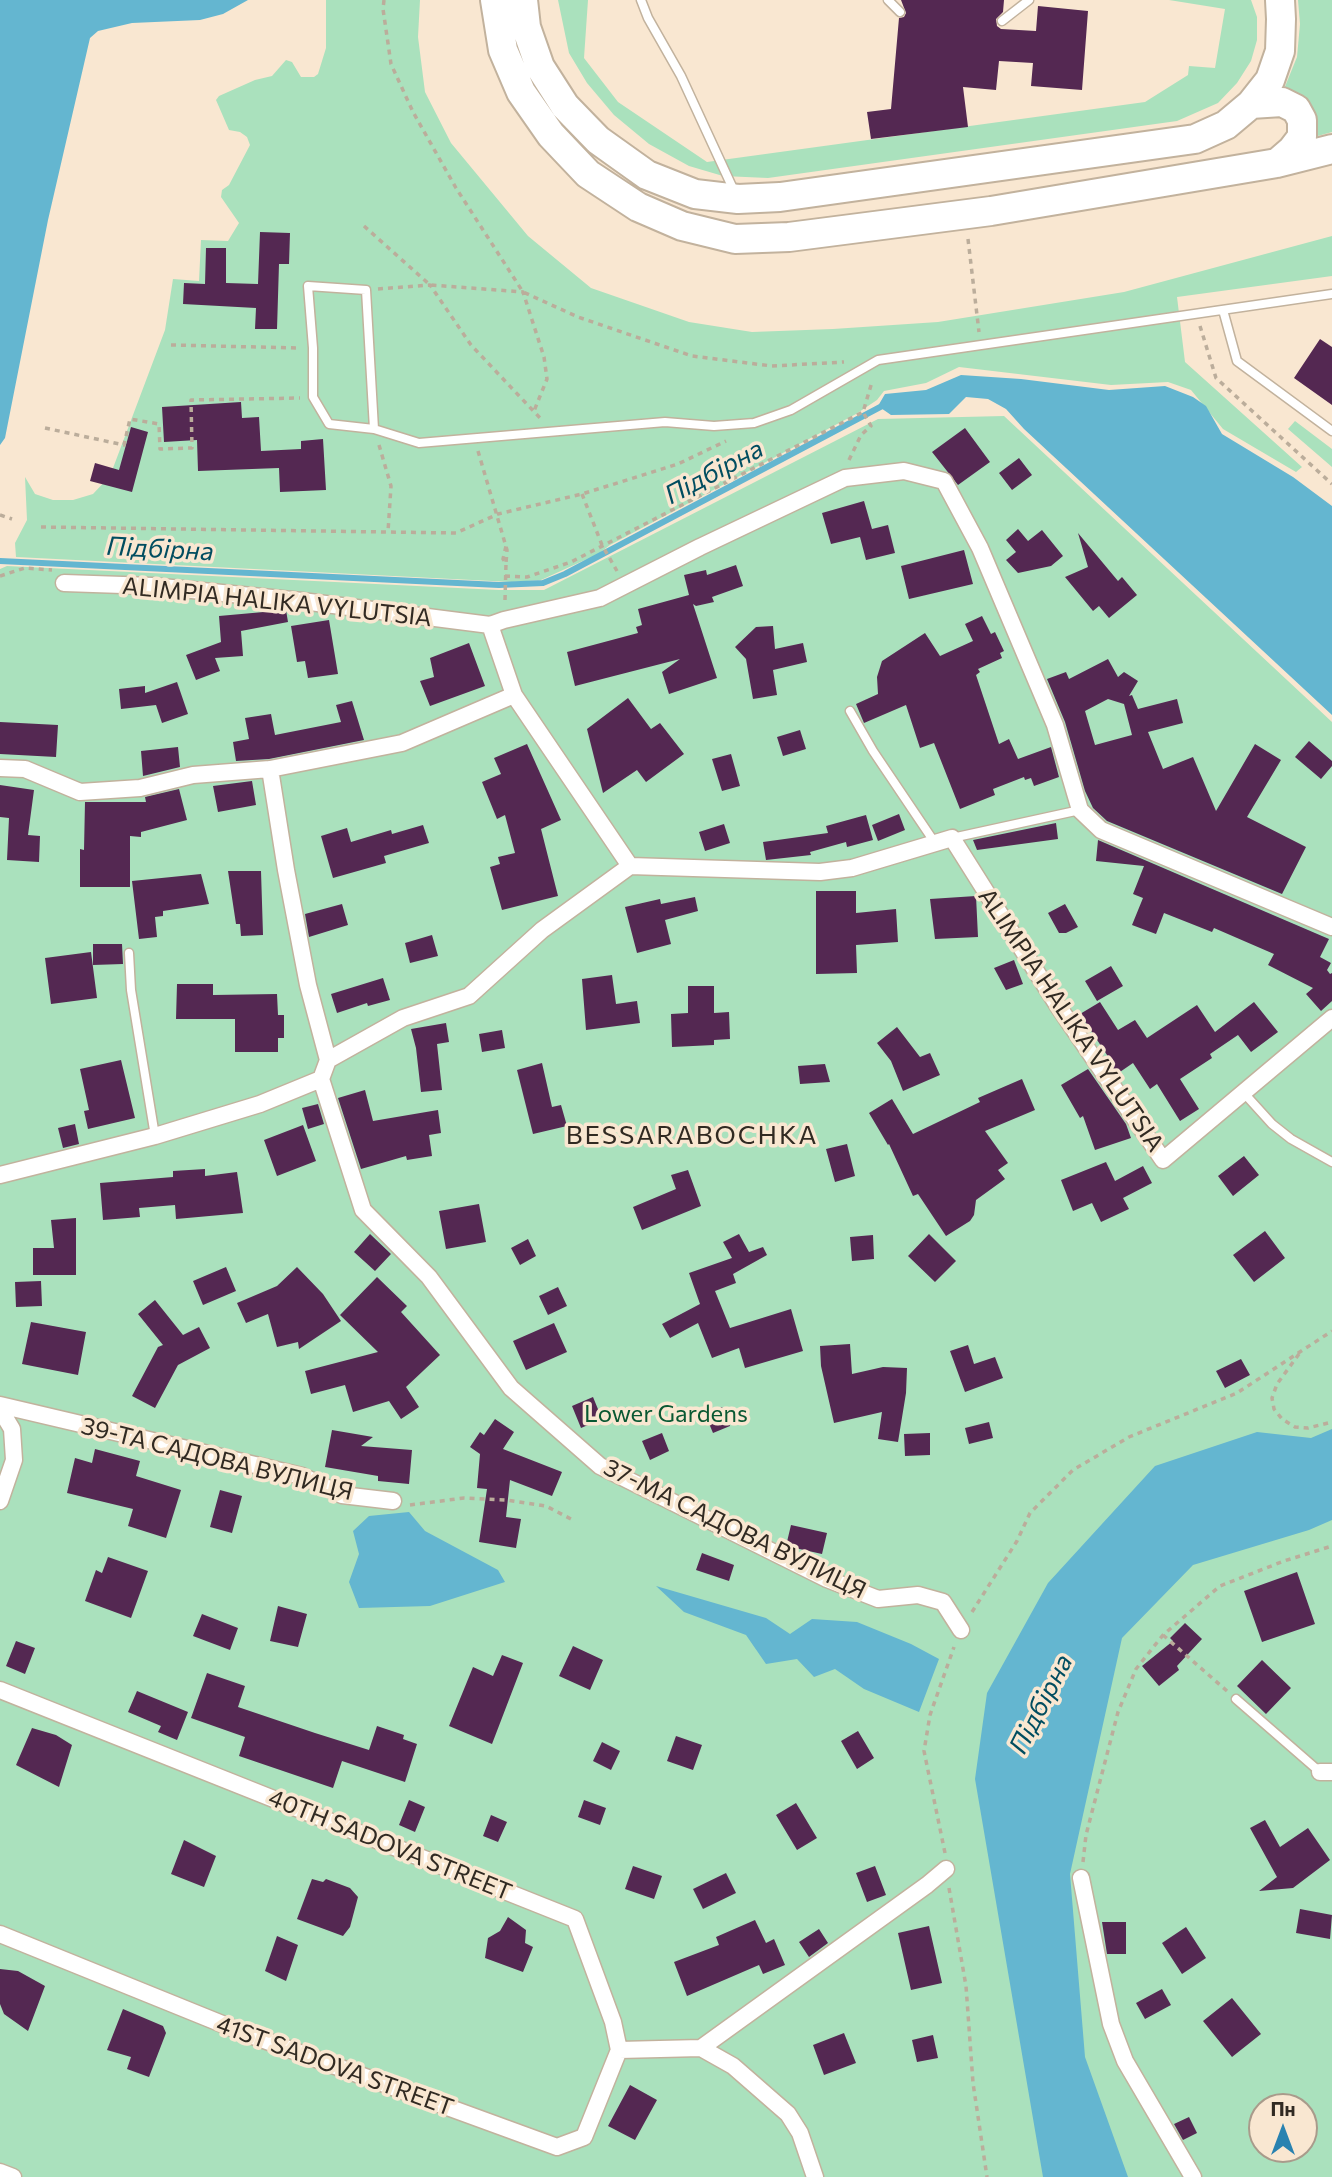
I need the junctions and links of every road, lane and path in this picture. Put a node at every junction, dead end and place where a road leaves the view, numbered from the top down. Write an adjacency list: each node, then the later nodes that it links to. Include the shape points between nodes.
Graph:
1 (384, 0): 18 (path, via 391,64 413,112)
2 (495, 0): 12 (highway, via 503,50 521,92 551,135 588,174 638,207 682,226 735,239 789,237 991,211)
3 (523, 0): 13 (highway, via 526,27 540,67 565,106 598,141 647,175 695,194)
4 (641, 0): 13 (lane)
5 (888, 0): 8 (lane)
6 (1029, 0): 9 (lane)
7 (1280, 0): 10 (highway, via 1280,51 1270,79)
8 (900, 12)
9 (1002, 21)
10 (1251, 104): 12 (highway, via 1282,102 1296,109 1302,120 1302,137); 13 (highway, via 1226,125 1195,139 780,197)
11 (1332, 149): 12 (highway)
12 (1277, 163)
13 (738, 198)
14 (364, 226): 16 (path)
15 (967, 235): 23 (path)
16 (430, 285): 17 (path); 18 (path); 27 (path, via 471,345)
17 (366, 290): 24 (lane, via 309,286); 30 (lane)
18 (523, 292): 25 (path, via 578,317 692,356 772,366); 27 (path, via 547,379)
19 (1332, 294): 20 (lane)
20 (1223, 310): 21 (lane); 32 (lane, via 1237,361)
21 (1196, 314): 23 (lane); 36 (path, via 1216,378)
22 (172, 345): 24 (path)
23 (981, 345): 25 (lane)
24 (313, 348): 26 (lane)
25 (878, 360): 28 (path); 31 (lane, via 791,410 754,423 665,422)
26 (313, 397): 29 (path, via 191,400 192,448 160,449 159,424 130,419 124,445); 30 (lane, via 329,424)
27 (534, 411): 31 (path)
28 (863, 412): 35 (path, via 871,426 861,435); 43 (path)
29 (46, 428)
30 (374, 429): 33 (lane, via 419,443); 42 (path, via 391,486)
31 (552, 430): 33 (lane)
32 (1332, 431)
33 (474, 439): 39 (path)
34 (728, 440): 37 (path, via 678,464)
35 (845, 478): 48 (street, ALIMPIA HALIKA VYLUTSIA, via 600,598); 53 (street, ALIMPIA HALIKA VYLUTSIA, via 904,471 944,481 980,548 1055,725)
36 (1332, 484)
37 (582, 494): 39 (path); 43 (path)
38 (0, 514): 40 (path)
39 (498, 514): 42 (path, via 456,533); 45 (path, via 506,544)
40 (12, 519)
41 (41, 527): 42 (path)
42 (388, 531)
43 (603, 545): 44 (path); 45 (path, via 542,573)
44 (610, 559)
45 (505, 576): 47 (path)
46 (64, 583): 48 (street, ALIMPIA HALIKA VYLUTSIA, via 275,598)
47 (505, 589)
48 (490, 625): 49 (street)
49 (514, 695): 52 (street, via 402,743); 56 (street)
50 (850, 711): 55 (lane)
51 (0, 768): 52 (street, via 26,769 80,792)
52 (270, 769): 60 (street, via 286,870)
53 (1080, 810): 54 (lane); 57 (street, via 1101,830)
54 (952, 838): 55 (street); 62 (street, ALIMPIA HALIKA VYLUTSIA, via 1163,1160)
55 (935, 843): 56 (street, via 852,869 820,872)
56 (630, 866): 60 (street, via 541,930 469,996 403,1018)
57 (1332, 927)
58 (129, 953): 63 (lane)
59 (1332, 1018): 62 (street, ALIMPIA HALIKA VYLUTSIA)
60 (328, 1060): 61 (street)
61 (321, 1079): 63 (street, via 260,1104); 74 (street, 37-МА САДОВА ВУЛИЦЯ, via 363,1210 429,1278 511,1388 600,1466 827,1579 878,1599 918,1595 943,1602)
62 (1243, 1093): 64 (lane, via 1291,1139)
63 (155, 1136): 65 (street)
64 (1332, 1163)
65 (0, 1175)
66 (1332, 1331): 67 (path)
67 (1302, 1350): 69 (path, via 1277,1384 1274,1409 1295,1427); 74 (path, via 1237,1392 1129,1437 1073,1470 1030,1513)
68 (0, 1407): 70 (street, via 12,1429 14,1460); 71 (street, 39-ТА САДОВА ВУЛИЦЯ, via 302,1476 342,1495)
69 (1332, 1422)
70 (0, 1501)
71 (394, 1501): 72 (path, via 414,1506 464,1498 506,1500 546,1506)
72 (571, 1519)
73 (1332, 1546): 75 (path, via 1220,1586)
74 (961, 1630): 79 (path, via 930,1715 923,1751)
75 (1163, 1635): 77 (path); 80 (path, via 1136,1669 1118,1712 1086,1835)
76 (0, 1690): 83 (street, 40TH SADOVA STREET, via 575,1919)
77 (1236, 1699): 78 (lane)
78 (1326, 1772)
79 (946, 1868): 82 (street); 87 (path, via 966,1986)
80 (1081, 1878): 88 (street, via 1111,2024 1125,2061)
81 (0, 1934): 83 (street, 41ST SADOVA STREET, via 242,2032 557,2147 584,2137)
82 (701, 2048): 83 (street); 86 (street, via 733,2066 788,2114 800,2133)
83 (620, 2050)
84 (0, 2172): 85 (street)
85 (13, 2177)
86 (815, 2177)
87 (987, 2177)
88 (1193, 2177)

